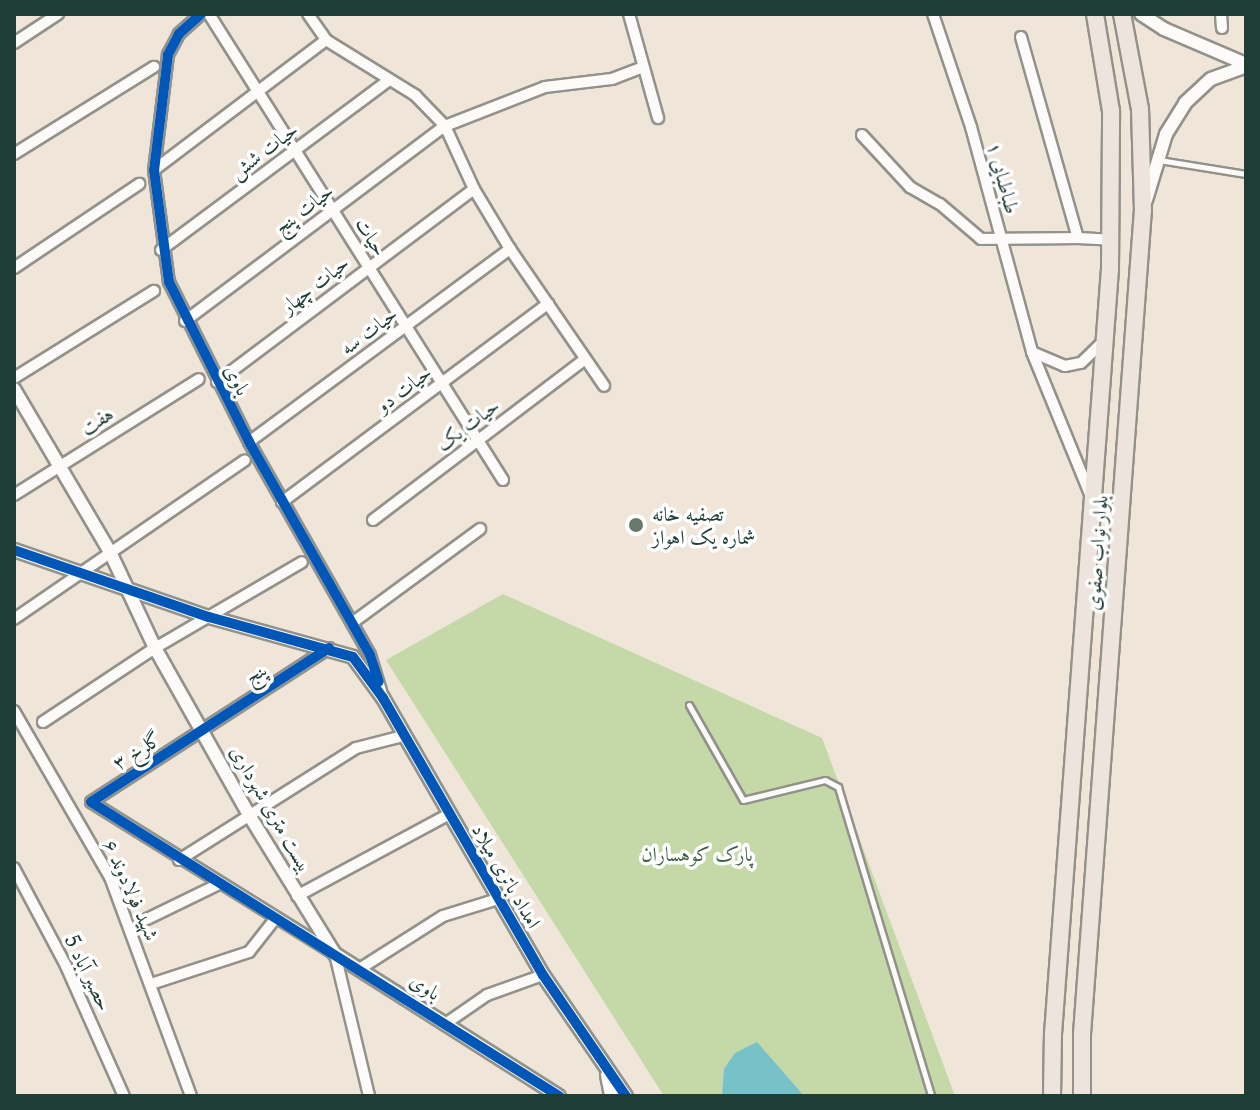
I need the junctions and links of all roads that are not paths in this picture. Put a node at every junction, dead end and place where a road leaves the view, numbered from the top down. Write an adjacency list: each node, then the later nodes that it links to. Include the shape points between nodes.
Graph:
1 (58, 14): 14 (street)
2 (201, 14): 26 (street, باوی, via 179,34 168,55)
3 (209, 14): 19 (street, حیات)
4 (308, 14): 13 (street)
5 (629, 14): 17 (street)
6 (933, 14): 34 (street, طباطبایی ۱)
7 (1095, 14): 33 (main road, بلوار نواب صفوی, via 1111,111)
8 (1122, 14): 31 (main road, بلوار نواب صفوی, via 1140,109)
9 (1141, 14): 15 (street)
10 (1221, 14): 11 (street)
11 (1222, 28)
12 (1021, 37): 32 (street)
13 (326, 40): 18 (street); 19 (street)
14 (14, 43)
15 (1246, 65): 25 (street, via 1211,79 1185,103)
16 (154, 67): 24 (street)
17 (641, 68): 20 (street); 21 (street, حیات پنج, via 612,79 545,87)
18 (388, 81): 21 (street, via 415,95); 23 (street, حیات شش)
19 (258, 92): 23 (street, حیات); 26 (street)
20 (658, 118)
21 (445, 126): 29 (street); 30 (street, حیات پنج)
22 (862, 135): 34 (street, via 910,187 940,204 971,233)
23 (295, 150): 30 (street, حیات); 36 (street, حیات شش)
24 (14, 154)
25 (1158, 160): 27 (lane); 31 (street)
26 (154, 170): 36 (street, باوی)
27 (1246, 174)
28 (139, 184): 38 (street)
29 (474, 189): 35 (street); 37 (street, حیات چهار)
30 (333, 210): 37 (street, حیات); 41 (street, حیات پنج)
31 (1143, 210): 104 (main road, بلوار نواب صفوی, via 1082,1034)
32 (1078, 238): 33 (street); 34 (street)
33 (1111, 240): 43 (main road, بلوار نواب صفوی)
34 (1002, 242): 44 (street, طباطبایی ۱)
35 (510, 249): 40 (street); 42 (street, حیات سه)
36 (161, 250): 41 (street, باوی)
37 (368, 266): 42 (street, حیات); 48 (street, حیات چهار)
38 (14, 268)
39 (154, 291): 46 (street)
40 (548, 304): 45 (street); 49 (street, حیات دو)
41 (185, 321): 48 (street, باوی)
42 (406, 326): 49 (street, حیات); 53 (street, حیات سه)
43 (1106, 339): 44 (street, via 1081,363 1065,366); 58 (main road, بلوار نواب صفوی)
44 (1032, 352): 58 (street, طباطبایی ۱)
45 (585, 359): 50 (street); 52 (street, حیات یک)
46 (14, 378)
47 (199, 379): 55 (street, هفت)
48 (217, 382): 53 (street, باوی)
49 (442, 384): 52 (street, حیات); 59 (street, حیات دو)
50 (604, 386)
51 (14, 389): 55 (street, بیست متری شهرداری)
52 (478, 440): 56 (street, حیات); 60 (street, حیات یک)
53 (249, 442): 59 (street, باوی)
54 (245, 460): 63 (street)
55 (61, 464): 57 (street, هفت); 63 (street, بیست متری شهرداری)
56 (503, 480)
57 (14, 495)
58 (1092, 500): 103 (main road, بلوار نواب صفوی)
59 (282, 502): 69 (street, باوی)
60 (373, 520)
61 (480, 529): 69 (street)
62 (14, 550): 65 (street)
63 (111, 554): 65 (street); 66 (street, بیست متری شهرداری)
64 (302, 562): 67 (street)
65 (83, 573): 66 (street); 68 (street)
66 (126, 586): 67 (street); 70 (street, بیست متری شهرداری)
67 (209, 617): 70 (street); 71 (street)
68 (14, 619)
69 (352, 623): 72 (street, باوی, via 370,655)
70 (155, 648): 75 (street); 76 (street, بیست متری شهرداری)
71 (329, 648): 72 (street, via 353,657); 76 (street, پنج)
72 (383, 698): 77 (street, امداد باتری میلاد)
73 (689, 705): 102 (lane, via 743,800 825,780 838,787)
74 (14, 711): 91 (street, شهید فولادوند ۶, via 110,877)
75 (43, 722)
76 (203, 730): 78 (street, گلرخ ۳); 80 (street, بیست متری شهرداری)
77 (403, 736): 79 (street, امداد باتری میلاد); 80 (street, via 356,748)
78 (91, 802): 81 (street, باوی)
79 (449, 814): 84 (street); 85 (street, امداد باتری میلاد)
80 (249, 815): 81 (street); 84 (street, بیست متری شهرداری)
81 (179, 860): 83 (street, باوی)
82 (14, 868): 95 (street, حصیر آباد 5, via 66,966)
83 (219, 884): 86 (street); 87 (street, باوی)
84 (297, 896): 88 (street, بیست متری شهرداری)
85 (498, 899): 89 (street, via 443,916); 90 (street, امداد باتری میلاد)
86 (147, 919)
87 (275, 919): 88 (street, باوی); 91 (street, via 249,952)
88 (335, 954): 89 (street, باوی); 97 (street)
89 (361, 968): 92 (street, باوی)
90 (543, 975): 92 (street, via 487,995); 93 (street, امداد باتری میلاد)
91 (151, 984): 96 (street, شهید فولادوند ۶)
92 (448, 1022): 94 (street, باوی)
93 (605, 1068): 100 (street, امداد باتری میلاد); 101 (street, امداد باتری میلاد)
94 (535, 1079): 98 (street, باوی); 99 (street, باوی)
95 (124, 1096)
96 (191, 1096)
97 (369, 1096)
98 (552, 1096)
99 (559, 1096)
100 (611, 1096)
101 (626, 1096)
102 (931, 1096)
103 (1052, 1096)
104 (1082, 1096)

